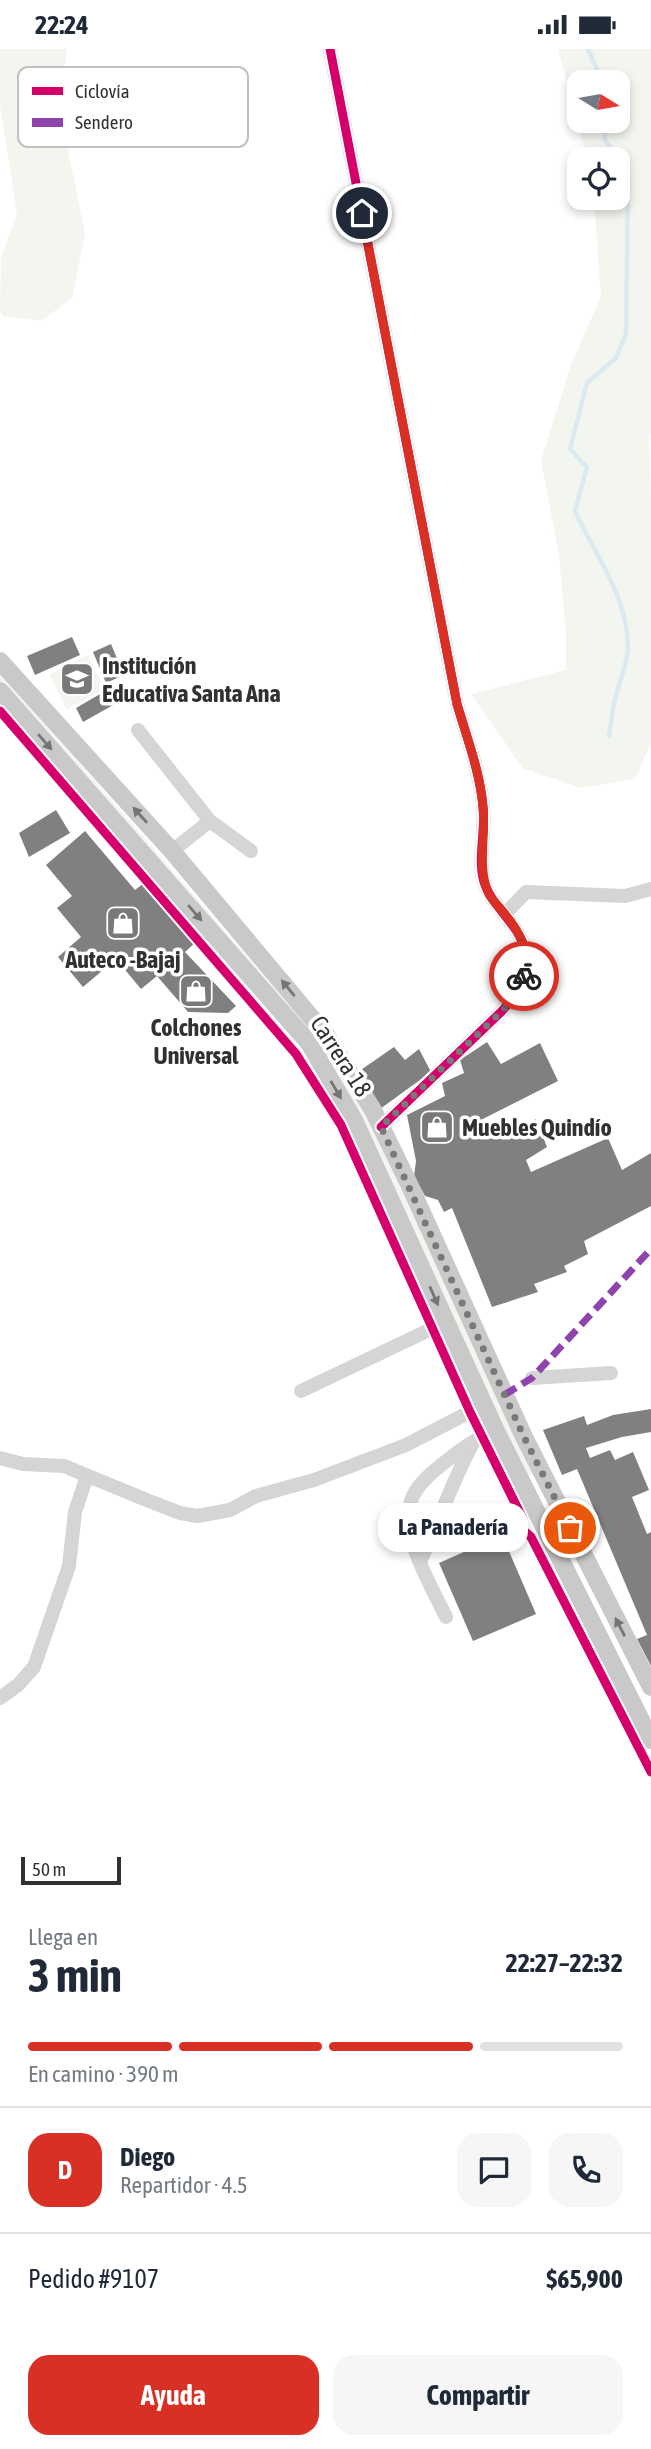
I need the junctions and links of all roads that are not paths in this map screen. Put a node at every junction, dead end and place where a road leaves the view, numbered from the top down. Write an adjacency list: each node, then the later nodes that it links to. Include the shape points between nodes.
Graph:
1 (330, 49): 9 (street, via 457,704 478,776 484,809 483,878 489,896)
2 (0, 661): 6 (main road, Carrera 18, one-way to 2)
3 (0, 691): 11 (main road, Carrera 18, one-way to 11, via 309,1043 354,1121)
4 (138, 730): 5 (street)
5 (210, 821): 6 (street); 7 (street)
6 (172, 851): 10 (main road, Carrera 18, one-way to 6, via 326,1035)
7 (251, 851)
8 (651, 889): 9 (street, via 625,896 526,893)
9 (505, 914): 10 (street, via 523,942 528,962 519,988 502,1011)
10 (381, 1127): 22 (main road, Carrera 18, one-way to 10, via 524,1437)
11 (446, 1322): 14 (street); 15 (main road, Carrera 18)
12 (611, 1373): 13 (street)
13 (532, 1378)
14 (301, 1391)
15 (483, 1405): 16 (main road, Carrera 18); 19 (street, via 406,1445 220,1512 180,1513)
16 (495, 1429): 17 (street); 24 (main road, Carrera 18)
17 (473, 1441): 20 (street); 20 (street, via 434,1471 412,1496 408,1510 411,1540)
18 (0, 1458): 19 (street, via 64,1466)
19 (87, 1476): 23 (street, via 75,1512 69,1566 34,1667)
20 (420, 1562): 21 (street)
21 (446, 1617)
22 (651, 1688)
23 (0, 1698)
24 (651, 1740)

